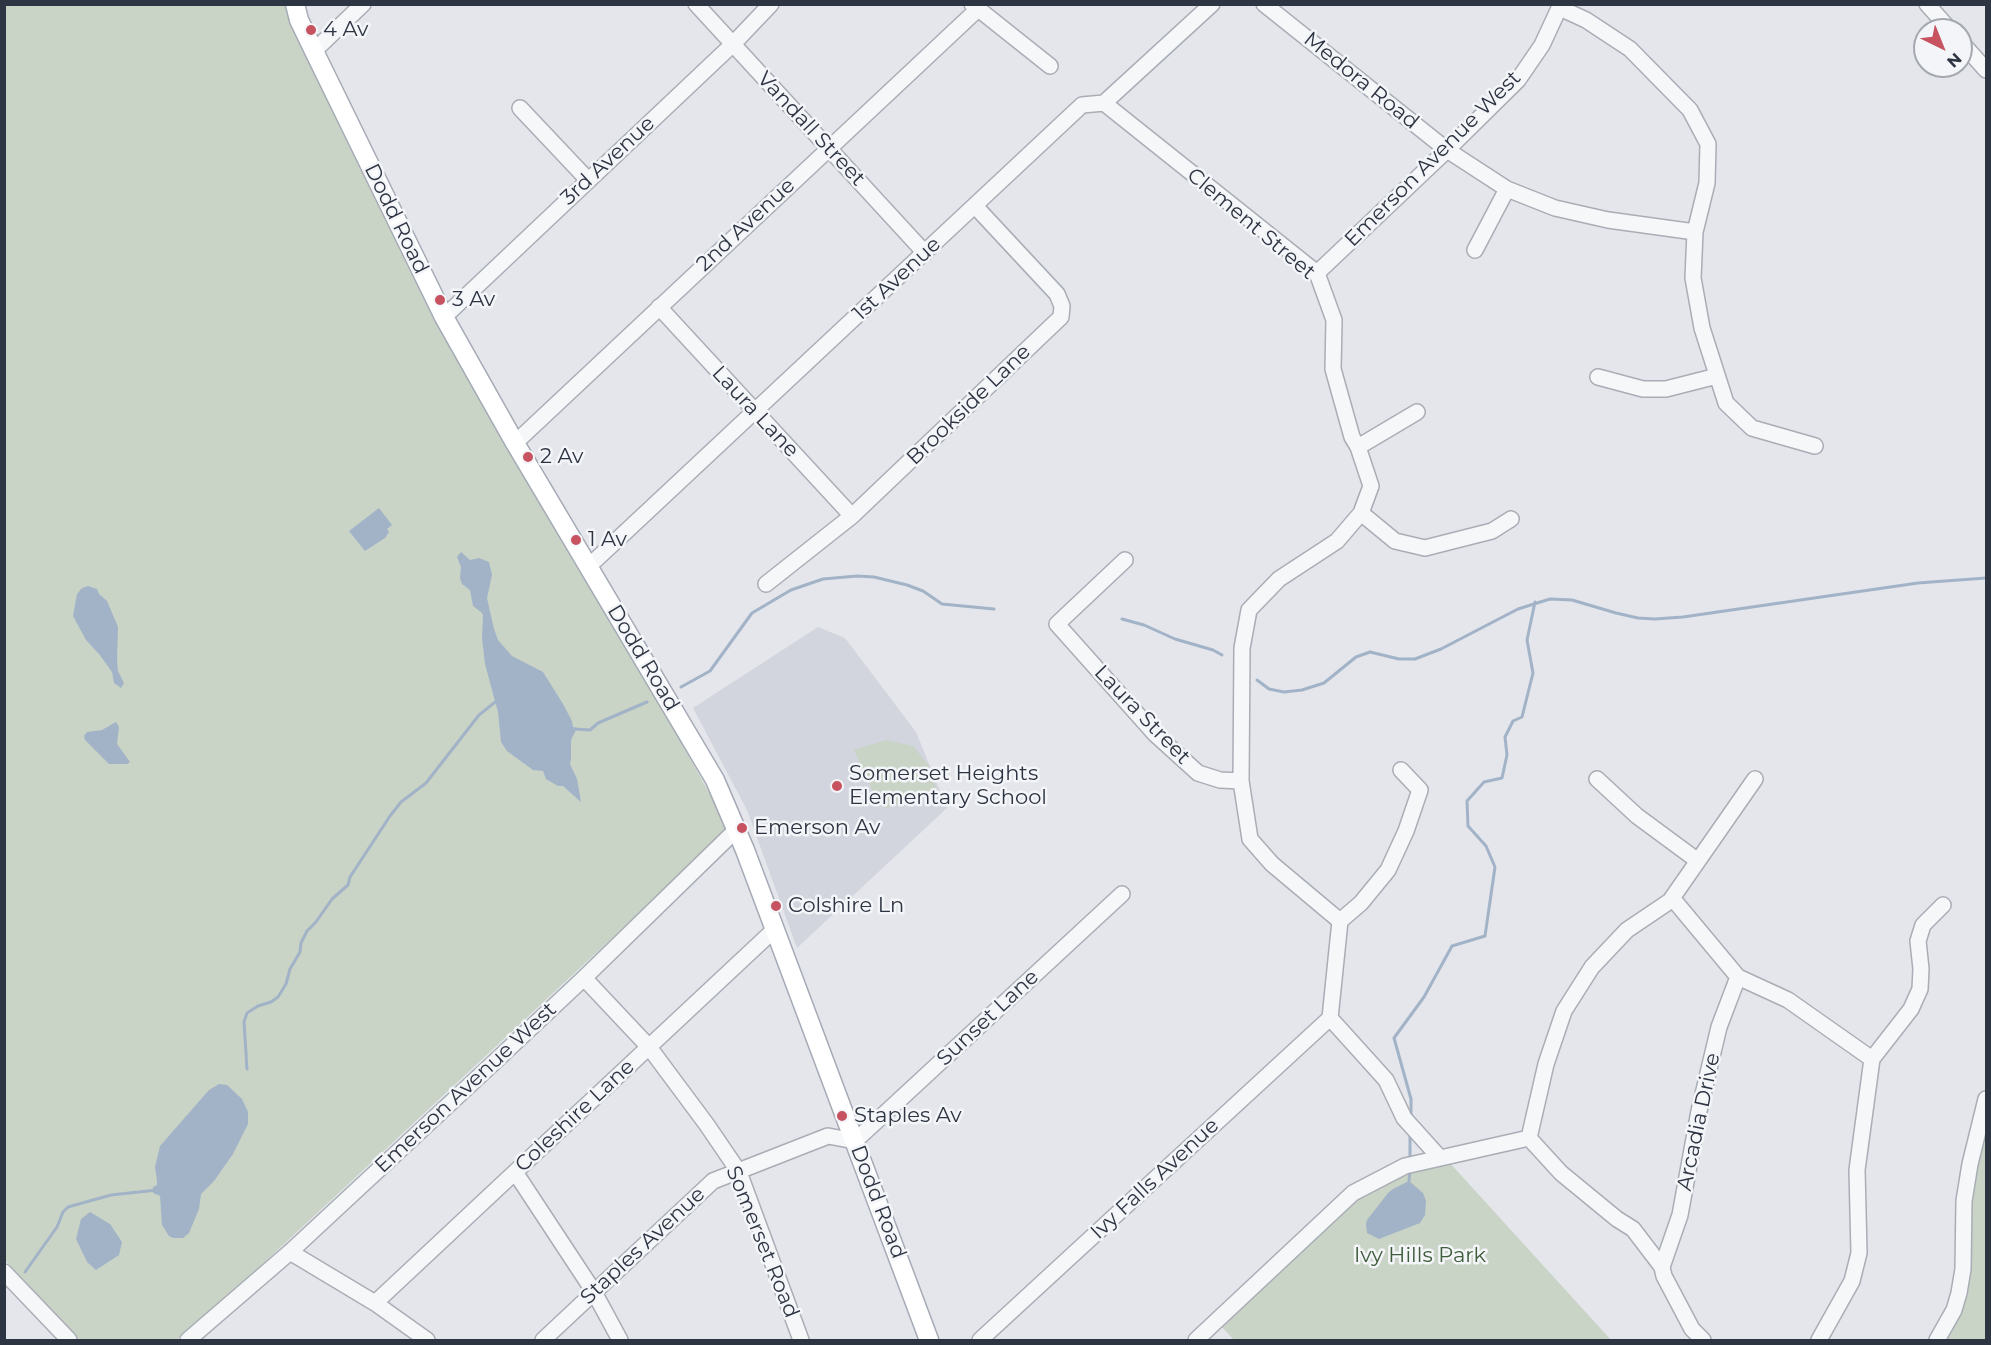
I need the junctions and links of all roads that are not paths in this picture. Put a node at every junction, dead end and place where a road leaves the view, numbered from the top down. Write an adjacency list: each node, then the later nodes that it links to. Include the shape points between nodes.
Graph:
1 (295, 4): 12 (main road, Dodd Road, via 298,20)
2 (363, 4): 12 (street)
3 (696, 4): 11 (street, Vandall Street)
4 (771, 4): 11 (street, 3rd Avenue)
5 (1212, 4): 16 (street, 1st Avenue)
6 (1264, 4): 19 (street, Medora Road)
7 (1927, 4): 10 (street)
8 (1560, 6): 19 (street, Emerson Avenue West, via 1542,45 1518,80); 23 (street, via 1630,49 1690,110 1708,144 1707,183)
9 (975, 7): 14 (street); 18 (street, 2nd Avenue)
10 (1939, 18)
11 (732, 44): 18 (street, Vandall Street); 20 (street, 3rd Avenue)
12 (314, 51): 28 (main road, Dodd Road)
13 (1973, 55): 15 (street)
14 (1050, 66)
15 (1986, 70)
16 (1104, 103): 22 (street, 1st Avenue, via 1082,105); 26 (street, Clement Street)
17 (520, 108): 20 (street)
18 (829, 148): 25 (street, Vandall Street); 27 (street, 2nd Avenue)
19 (1447, 150): 21 (street, Medora Road); 26 (street, Emerson Avenue West)
20 (588, 180): 28 (street, 3rd Avenue)
21 (1507, 189): 23 (street, Medora Road, via 1555,208); 24 (street)
22 (975, 206): 25 (street, 1st Avenue); 37 (street, Brookside Lane, via 1057,294 1062,306 1060,317)
23 (1695, 232): 29 (street, via 1693,278 1702,328)
24 (1475, 250)
25 (925, 253): 31 (street, 1st Avenue)
26 (1317, 273): 35 (street, Clement Street, via 1334,320 1334,369)
27 (658, 307): 31 (street, Laura Lane); 33 (street, 2nd Avenue)
28 (444, 317): 33 (main road, Dodd Road)
29 (1717, 376): 30 (street, via 1666,389 1643,389); 34 (street, via 1726,403 1752,428)
30 (1598, 377)
31 (756, 412): 37 (street, Laura Lane); 40 (street, 1st Avenue)
32 (1417, 412): 35 (street)
33 (515, 442): 40 (main road, Dodd Road)
34 (1815, 446)
35 (1358, 447): 36 (street, Clement Street, via 1371,486)
36 (1361, 513): 38 (street, via 1395,541 1425,548 1492,531); 45 (street, via 1337,542 1279,579 1249,610 1242,648)
37 (852, 516): 41 (street, Brookside Lane)
38 (1510, 519)
39 (1125, 560): 45 (street, Laura Street, via 1057,624 1155,734 1198,773)
40 (588, 567): 46 (main road, Dodd Road, via 705,763)
41 (766, 584)
42 (1401, 770): 51 (street, via 1420,790 1406,831 1388,870)
43 (1597, 779): 47 (street, via 1637,816)
44 (1755, 779): 47 (street)
45 (1241, 781): 51 (street, via 1250,839 1272,864)
46 (737, 829): 52 (main road, Dodd Road); 54 (street, Emerson Avenue West)
47 (1698, 861): 49 (street)
48 (1122, 894): 60 (street, Sunset Lane)
49 (1670, 901): 53 (street, via 1673,899); 59 (street, via 1628,930 1592,967 1564,1011 1546,1064)
50 (1943, 905): 57 (street, via 1923,925 1918,941 1920,989 1911,1009)
51 (1340, 921): 55 (street)
52 (775, 929): 56 (street, Coleshire Lane); 60 (main road, Dodd Road)
53 (1738, 977): 57 (street, via 1788,1000); 65 (street, Arcadia Drive, via 1719,1027 1680,1215)
54 (584, 978): 56 (street, Somerset Road); 64 (street, Emerson Avenue West)
55 (1330, 1018): 61 (street, via 1386,1080 1404,1118); 76 (street, Ivy Falls Avenue)
56 (649, 1047): 62 (street, Coleshire Lane); 63 (street, Somerset Road)
57 (1872, 1059): 79 (street, via 1857,1170 1859,1253 1852,1281)
58 (1986, 1099): 80 (street, via 1964,1201 1959,1293)
59 (1529, 1138): 61 (street); 65 (street, via 1561,1173 1633,1229)
60 (855, 1141): 63 (street, Staples Avenue, via 828,1136); 75 (main road, Dodd Road)
61 (1440, 1158): 77 (street, via 1405,1166 1353,1193)
62 (515, 1172): 67 (street); 68 (street, Coleshire Lane)
63 (739, 1172): 67 (street, Staples Avenue, via 713,1181); 74 (street, Somerset Road)
64 (290, 1252): 68 (street); 70 (street, Emerson Avenue West)
65 (1662, 1267): 78 (street, via 1692,1329)
66 (8, 1282): 69 (street)
67 (594, 1292): 72 (street, Staples Avenue); 73 (street)
68 (375, 1303): 71 (street)
69 (69, 1341)
70 (188, 1341)
71 (427, 1341)
72 (543, 1341)
73 (620, 1341)
74 (801, 1341)
75 (929, 1341)
76 (980, 1341)
77 (1196, 1341)
78 (1703, 1341)
79 (1819, 1341)
80 (1937, 1341)

